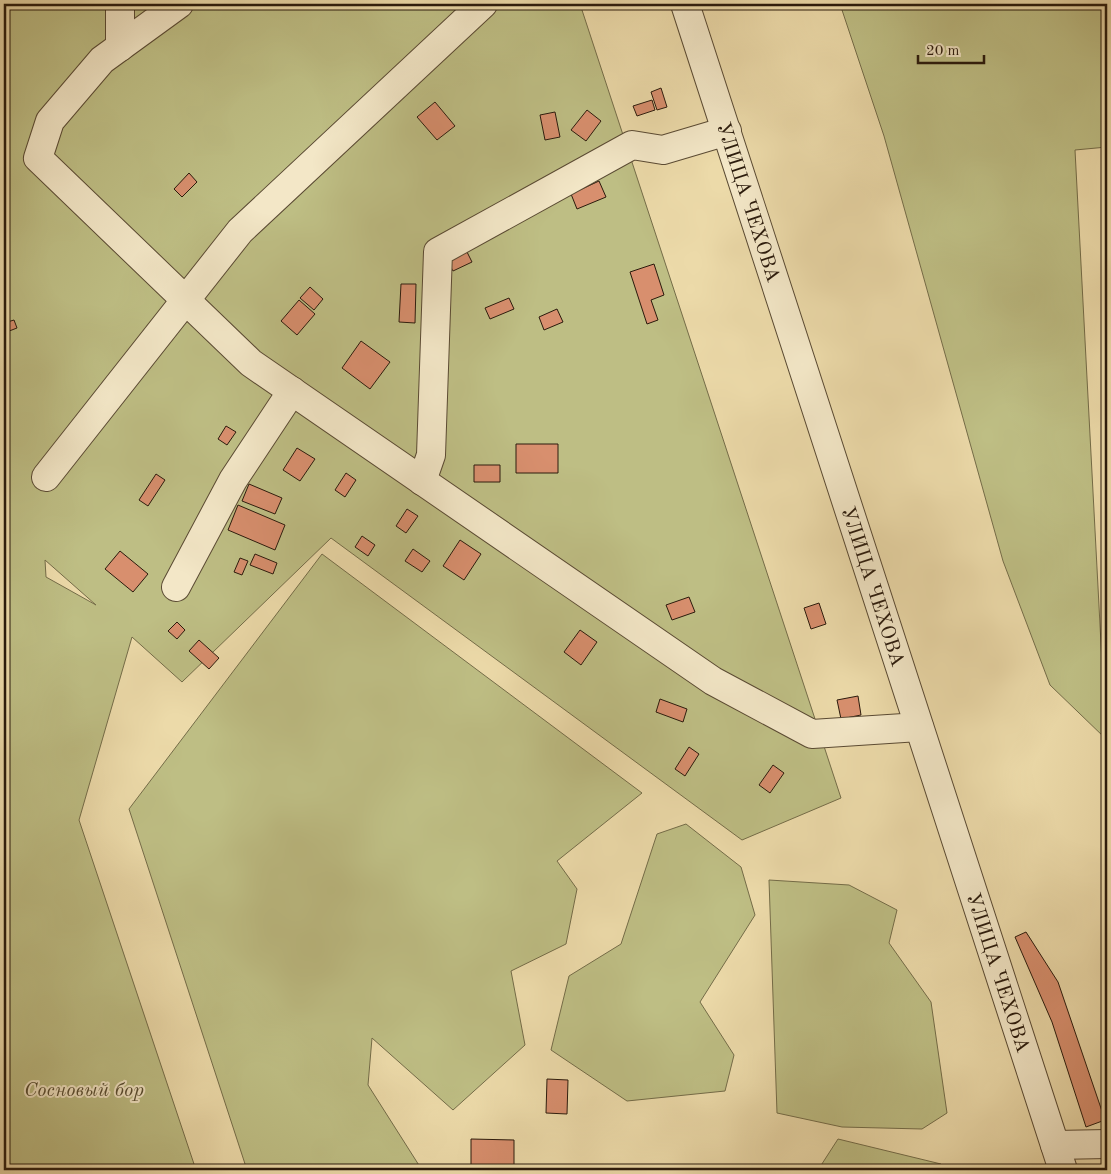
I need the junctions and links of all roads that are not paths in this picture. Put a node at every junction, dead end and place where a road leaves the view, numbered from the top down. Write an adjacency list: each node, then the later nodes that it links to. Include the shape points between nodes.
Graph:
1 (120, 4): 5 (street)
2 (179, 4): 5 (street)
3 (483, 4): 7 (street, via 240,231)
4 (685, 4): 6 (street, УЛИЦА ЧЕХОВА)
5 (120, 47): 7 (street, via 102,60 50,121 38,158)
6 (727, 131): 10 (street, via 663,150 632,144 438,252 431,455); 12 (street, УЛИЦА ЧЕХОВА)
7 (187, 302): 8 (street, via 251,363); 9 (street)
8 (292, 391): 10 (street); 11 (street, via 233,480)
9 (46, 477)
10 (422, 481): 12 (street, via 713,681 812,734)
11 (176, 587)
12 (920, 727): 14 (street, УЛИЦА ЧЕХОВА)
13 (1107, 1144): 14 (street)
14 (1059, 1158)

